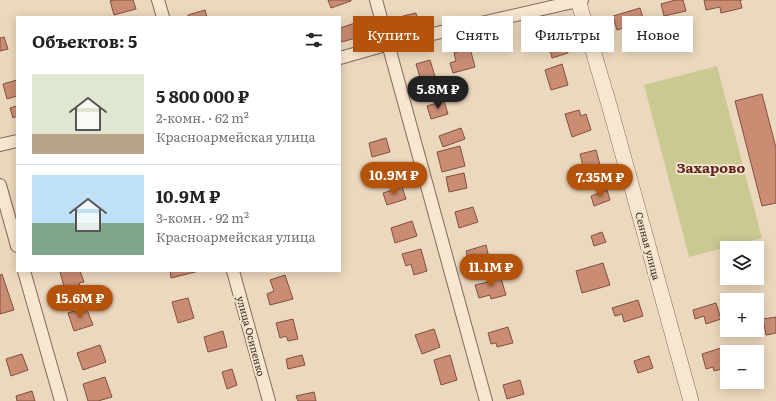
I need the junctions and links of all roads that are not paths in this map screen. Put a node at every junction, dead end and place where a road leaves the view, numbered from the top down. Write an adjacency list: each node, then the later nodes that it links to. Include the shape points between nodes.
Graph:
1 (158, 0): 4 (street)
2 (376, 0): 5 (street)
3 (580, 0): 6 (street); 19 (street, Сенная улица)
4 (163, 16)
5 (381, 16)
6 (434, 34)
7 (361, 52): 9 (street)
8 (391, 52): 18 (street)
9 (341, 58)
10 (16, 141): 11 (street)
11 (0, 145)
12 (0, 185): 13 (street)
13 (16, 242)
14 (24, 272): 16 (street)
15 (233, 272): 17 (street, улица Осипенко)
16 (60, 401)
17 (269, 401)
18 (486, 401)
19 (691, 401)

